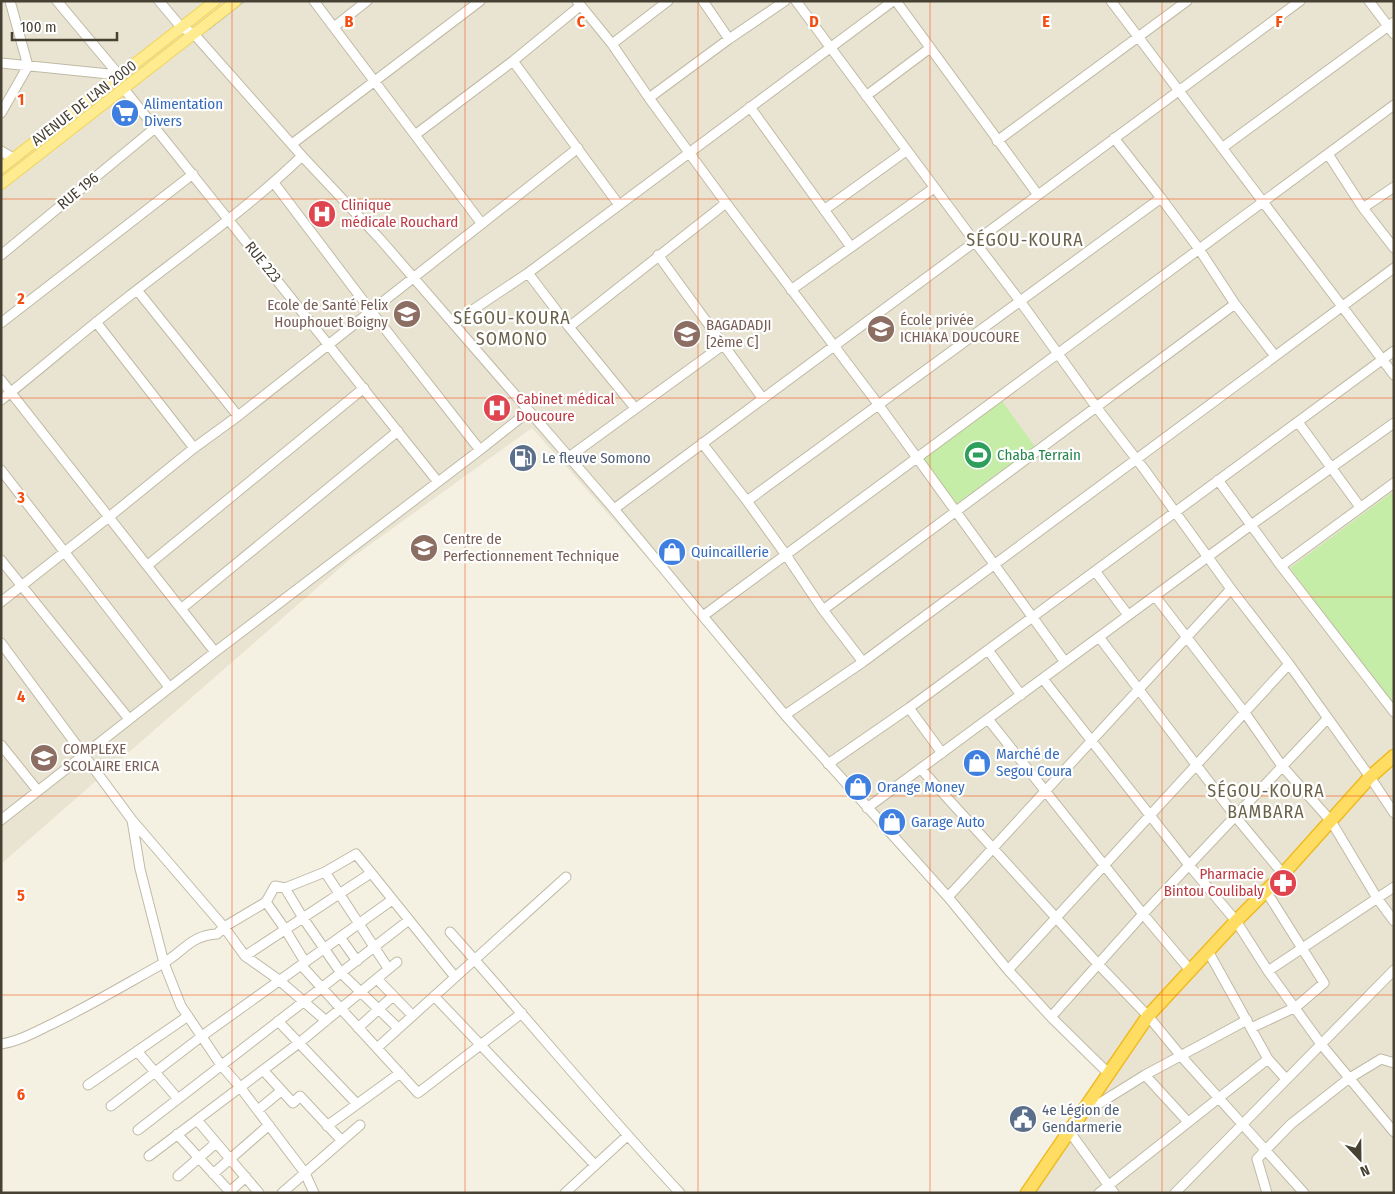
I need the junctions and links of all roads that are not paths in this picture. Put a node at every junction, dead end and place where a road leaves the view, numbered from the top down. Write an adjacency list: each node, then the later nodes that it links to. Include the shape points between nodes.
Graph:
1 (10, 1): 31 (street)
2 (57, 1): 32 (street)
3 (159, 1): 20 (street)
4 (215, 1): 20 (main road, AVENUE DE L'AN 2000)
5 (236, 1): 22 (main road, AVENUE DE L'AN 2000)
6 (314, 1): 21 (street)
7 (368, 1): 21 (street)
8 (480, 1): 33 (street)
9 (668, 1): 26 (street)
10 (703, 1): 25 (street)
11 (784, 1): 25 (street)
12 (796, 1): 27 (street)
13 (894, 1): 27 (street); 28 (street)
14 (1111, 1): 24 (street)
15 (1187, 1): 24 (street)
16 (1300, 1): 35 (street)
17 (1369, 1): 19 (street)
18 (578, 4): 26 (street); 29 (street)
19 (1391, 24): 23 (street); 47 (street)
20 (182, 26): 22 (street); 32 (main road, AVENUE DE L'AN 2000)
21 (334, 27): 33 (street)
22 (194, 34): 34 (main road, AVENUE DE L'AN 2000); 45 (street)
23 (1394, 34)
24 (1138, 38): 35 (street); 44 (street)
25 (729, 39): 37 (street)
26 (612, 44): 37 (street)
27 (830, 47): 36 (street); 39 (street)
28 (930, 48): 36 (street); 44 (street)
29 (513, 61): 42 (street); 46 (street)
30 (1, 63): 31 (street)
31 (28, 66): 32 (street); 40 (street)
32 (119, 75): 53 (main road, AVENUE DE L'AN 2000)
33 (375, 81): 42 (street); 45 (street)
34 (124, 89): 41 (street, RUE 223); 57 (main road, AVENUE DE L'AN 2000)
35 (1179, 91): 43 (street); 47 (street)
36 (866, 96): 49 (street)
37 (649, 98): 50 (street)
38 (1394, 105): 51 (street)
39 (750, 107): 50 (street); 66 (street)
40 (1, 113)
41 (155, 128): 55 (street, RUE 223); 73 (street, RUE 196)
42 (415, 135): 68 (street)
43 (1114, 138): 60 (street); 61 (street)
44 (997, 141): 60 (street)
45 (292, 144): 52 (street)
46 (578, 148): 64 (street); 68 (street)
47 (1222, 148): 62 (street)
48 (1, 151): 53 (street)
49 (906, 151): 59 (street); 66 (street)
50 (690, 152): 63 (street); 64 (street)
51 (1328, 154): 62 (street); 65 (street)
52 (302, 156): 56 (street); 77 (street)
53 (13, 158): 54 (main road, AVENUE DE L'AN 2000)
54 (1, 168)
55 (193, 174): 67 (street, RUE 223); 85 (street)
56 (274, 183): 67 (street); 83 (street)
57 (1, 184)
58 (1394, 187): 65 (street)
59 (934, 188): 69 (street); 70 (street)
60 (1038, 195): 69 (street)
61 (1161, 198): 72 (street); 80 (street)
62 (1262, 201): 72 (street); 82 (street)
63 (726, 203): 74 (street); 79 (street)
64 (619, 205): 76 (street)
65 (1364, 208): 71 (street)
66 (824, 210): 70 (street)
67 (229, 220): 78 (street); 88 (street, RUE 223)
68 (482, 224): 77 (street)
69 (974, 242): 80 (street); 90 (street)
70 (851, 247): 79 (street)
71 (1394, 248)
72 (1199, 249): 81 (street); 92 (street)
73 (1, 255)
74 (658, 256): 87 (street); 89 (street)
75 (1394, 268): 82 (street)
76 (528, 273): 86 (street); 87 (street)
77 (413, 277): 83 (street); 86 (street)
78 (137, 290): 84 (street); 105 (street)
79 (791, 290): 90 (street)
80 (1020, 301): 92 (street); 101 (street)
81 (1235, 304): 93 (street); 103 (street)
82 (1342, 307): 93 (street); 94 (street)
83 (371, 311): 88 (street); 111 (street)
84 (96, 322): 98 (street); 110 (street)
85 (1, 323)
86 (453, 323): 104 (street)
87 (569, 327): 102 (street)
88 (329, 344): 97 (street, RUE 223); 105 (street)
89 (723, 345): 99 (street); 102 (street)
90 (833, 346): 99 (street); 101 (street)
91 (1394, 351): 94 (street)
92 (1059, 353): 103 (street); 113 (street)
93 (1275, 356): 114 (street)
94 (1382, 360): 95 (street); 106 (street)
95 (1394, 375)
96 (1, 380): 98 (street)
97 (364, 388): 108 (street, RUE 223); 131 (street)
98 (11, 392): 100 (street); 125 (street)
99 (763, 398): 109 (street)
100 (1, 400)
101 (878, 404): 113 (street); 120 (street)
102 (636, 408): 112 (street)
103 (1096, 408): 114 (street); 123 (street)
104 (529, 411): 111 (street); 112 (street)
105 (238, 416): 110 (street)
106 (1298, 422): 115 (street); 117 (street)
107 (1394, 423): 115 (street)
108 (398, 431): 118 (street, RUE 223); 139 (street)
109 (702, 443): 120 (street); 122 (street)
110 (194, 448): 125 (street)
111 (480, 450): 118 (street)
112 (569, 457): 122 (street)
113 (917, 458): 123 (street); 128 (street)
114 (1136, 459): 124 (street); 132 (street)
115 (1332, 467): 121 (street); 126 (street)
116 (1, 470): 127 (street)
117 (1218, 480): 124 (street); 126 (street)
118 (438, 482): 148 (street)
119 (1394, 483): 121 (street)
120 (747, 501): 128 (street)
121 (1360, 507): 133 (street)
122 (614, 509): 141 (street)
123 (957, 512): 132 (street); 140 (street)
124 (1175, 512): 129 (street); 134 (street)
125 (109, 518): 127 (street); 131 (street)
126 (1251, 525): 129 (street); 133 (street)
127 (65, 552): 135 (street); 153 (street)
128 (786, 555): 140 (street); 141 (street)
129 (1207, 557): 136 (street); 137 (street)
130 (1, 560): 135 (street)
131 (148, 565): 139 (street)
132 (994, 565): 143 (street); 149 (street)
133 (1280, 566): 157 (street)
134 (1095, 571): 142 (street); 143 (street)
135 (22, 586): 138 (street); 160 (street)
136 (1231, 589): 145 (street); 151 (street)
137 (1155, 596): 142 (street); 145 (street)
138 (1, 602)
139 (181, 609): 148 (street)
140 (823, 610): 149 (street)
141 (703, 616): 159 (street)
142 (1128, 616): 144 (street)
143 (1032, 617): 147 (street); 150 (street)
144 (1099, 637): 150 (street); 154 (street)
145 (1186, 637): 154 (street); 158 (street)
146 (1, 643): 166 (street)
147 (988, 650): 155 (street); 156 (street)
148 (215, 652): 153 (street)
149 (863, 662): 159 (street)
150 (1065, 662): 152 (street)
151 (1289, 664): 158 (street); 162 (street)
152 (1043, 679): 155 (street); 163 (street)
153 (170, 687): 160 (street)
154 (1139, 689): 163 (street); 169 (street)
155 (1021, 695): 161 (street)
156 (909, 708): 165 (street); 168 (street)
157 (1394, 712)
158 (1245, 713): 169 (street); 170 (street)
159 (785, 715): 168 (street)
160 (129, 719): 166 (street)
161 (988, 719): 165 (street); 174 (street)
162 (1327, 719): 170 (street); 172 (street)
163 (1092, 741): 174 (street); 177 (street)
164 (1, 745): 173 (street)
165 (942, 753): 171 (street)
166 (83, 755): 173 (street); 180 (street)
167 (1394, 756): 172 (highway)
168 (828, 764): 175 (street)
169 (1196, 765): 177 (street); 178 (street)
170 (1282, 766): 178 (street); 181 (street)
171 (921, 769): 175 (street); 182 (street)
172 (1370, 777): 176 (street); 181 (highway)
173 (38, 791): 179 (street)
174 (1046, 792): 182 (street); 183 (street)
175 (867, 808): 193 (street)
176 (1394, 813)
177 (1150, 816): 183 (street); 184 (street)
178 (1235, 816): 184 (street); 187 (street)
179 (1, 820)
180 (132, 820): 204 (street); 216 (street, via 140,869)
181 (1330, 822): 187 (highway); 194 (street)
182 (994, 849): 193 (street); 199 (street)
183 (1104, 865): 197 (street); 199 (street)
184 (1188, 865): 197 (street); 201 (street)
185 (325, 872): 186 (street, via 356,854); 190 (street); 192 (street)
186 (371, 873): 192 (street); 195 (street)
187 (1283, 874): 191 (highway)
188 (566, 877): 213 (street)
189 (1394, 887): 194 (street)
190 (285, 888): 196 (street, via 275,886); 198 (street)
191 (1266, 891): 201 (highway); 208 (street)
192 (339, 894): 198 (street); 203 (street)
193 (948, 897): 220 (street)
194 (1377, 898): 202 (street); 208 (street)
195 (392, 900): 200 (street); 203 (street)
196 (266, 902): 204 (street); 205 (street)
197 (1143, 914): 218 (street); 221 (street)
198 (303, 918): 205 (street); 210 (street)
199 (1056, 918): 218 (street); 220 (street)
200 (409, 920): 209 (street); 225 (street)
201 (1236, 921): 211 (highway); 223 (street)
202 (1394, 922)
203 (358, 924): 207 (street); 209 (street)
204 (224, 928): 212 (street); 216 (street, via 218,934 205,934 190,942)
205 (286, 929): 212 (street); 217 (street)
206 (450, 932): 213 (street)
207 (340, 937): 210 (street); 214 (street)
208 (1302, 947): 223 (street); 233 (street, via 1324,983)
209 (374, 948): 214 (street); 219 (street)
210 (323, 949): 217 (street); 224 (street)
211 (1208, 951): 221 (highway); 243 (street)
212 (245, 956): 227 (street)
213 (475, 959): 225 (street); 236 (street)
214 (357, 961): 224 (street)
215 (397, 962): 219 (street)
216 (164, 963): 238 (street); 248 (street, via 15,1042)
217 (303, 963): 227 (street); 228 (street)
218 (1098, 964): 239 (street); 240 (street)
219 (388, 968): 226 (street)
220 (1008, 970): 240 (street)
221 (1190, 970): 239 (highway)
222 (1394, 970): 249 (street)
223 (1268, 971): 233 (street)
224 (341, 973): 228 (street); 229 (street)
225 (455, 977): 231 (street)
226 (377, 979): 229 (street); 230 (street)
227 (280, 980): 232 (street); 246 (street)
228 (322, 987): 232 (street); 234 (street)
229 (360, 992): 234 (street); 235 (street)
230 (393, 996): 235 (street); 237 (street)
231 (434, 996): 237 (street); 250 (street)
232 (304, 1001): 241 (street); 242 (street)
233 (1296, 1007): 243 (street); 249 (street)
234 (341, 1009): 242 (street); 244 (street)
235 (378, 1010): 244 (street); 245 (street)
236 (522, 1013): 250 (street); 283 (street)
237 (412, 1015): 245 (street)
238 (188, 1016): 246 (street); 252 (street)
239 (1148, 1016): 253 (street); 260 (highway)
240 (1051, 1017): 260 (street)
241 (278, 1021): 247 (street); 256 (street)
242 (326, 1021): 247 (street)
243 (1249, 1024): 253 (street); 254 (street)
244 (358, 1028): 251 (street)
245 (398, 1028): 251 (street)
246 (202, 1036): 256 (street); 258 (street)
247 (299, 1043): 257 (street); 269 (street)
248 (1, 1044)
249 (1321, 1044): 262 (street); 263 (street)
250 (481, 1045): 259 (street, via 418,1093); 290 (street)
251 (377, 1048): 259 (street)
252 (137, 1051): 258 (street); 264 (street)
253 (1180, 1056): 261 (street); 267 (street)
254 (1268, 1059): 262 (street); 267 (street)
255 (1394, 1063): 263 (street, via 1381,1059)
256 (222, 1066): 265 (street); 268 (street)
257 (263, 1070): 265 (street); 266 (street)
258 (156, 1073): 268 (street); 270 (street)
259 (400, 1073): 269 (street)
260 (1108, 1073): 272 (highway)
261 (1145, 1075): 272 (street); 274 (street)
262 (1286, 1079): 275 (street)
263 (1348, 1079): 281 (street); 286 (street, via 1291,1124)
264 (88, 1085)
265 (240, 1087): 271 (street); 273 (street)
266 (281, 1091): 271 (street); 278 (street, via 293,1103 300,1096)
267 (1219, 1098): 274 (street); 275 (street)
268 (178, 1099): 279 (street)
269 (357, 1104): 278 (street)
270 (111, 1106)
271 (258, 1110): 276 (street)
272 (1080, 1116): 280 (highway)
273 (197, 1120): 282 (street); 285 (street)
274 (1188, 1122): 295 (street)
275 (1242, 1124): 286 (street); 305 (street)
276 (269, 1125): 289 (street); 291 (street)
277 (360, 1125): 284 (street)
278 (327, 1126): 284 (street)
279 (138, 1130)
280 (1069, 1131): 295 (street); 302 (highway)
281 (1394, 1132)
282 (178, 1134): 287 (street); 288 (street)
283 (627, 1136): 290 (street); 301 (street)
284 (342, 1141): 291 (street)
285 (216, 1143): 288 (street); 289 (street)
286 (1266, 1151): 306 (street, via 1258,1159); 307 (street)
287 (149, 1156)
288 (198, 1158): 292 (street); 293 (street)
289 (230, 1159): 292 (street); 294 (street)
290 (595, 1165): 300 (street)
291 (305, 1173): 298 (street); 299 (street)
292 (214, 1174): 296 (street)
293 (178, 1176)
294 (246, 1177): 296 (street); 297 (street)
295 (1108, 1185): 303 (street); 304 (street)
296 (230, 1192)
297 (259, 1193)
298 (282, 1193)
299 (314, 1193)
300 (565, 1193)
301 (680, 1193)
302 (1027, 1193)
303 (1099, 1193)
304 (1114, 1193)
305 (1175, 1193)
306 (1267, 1193)
307 (1304, 1193)

